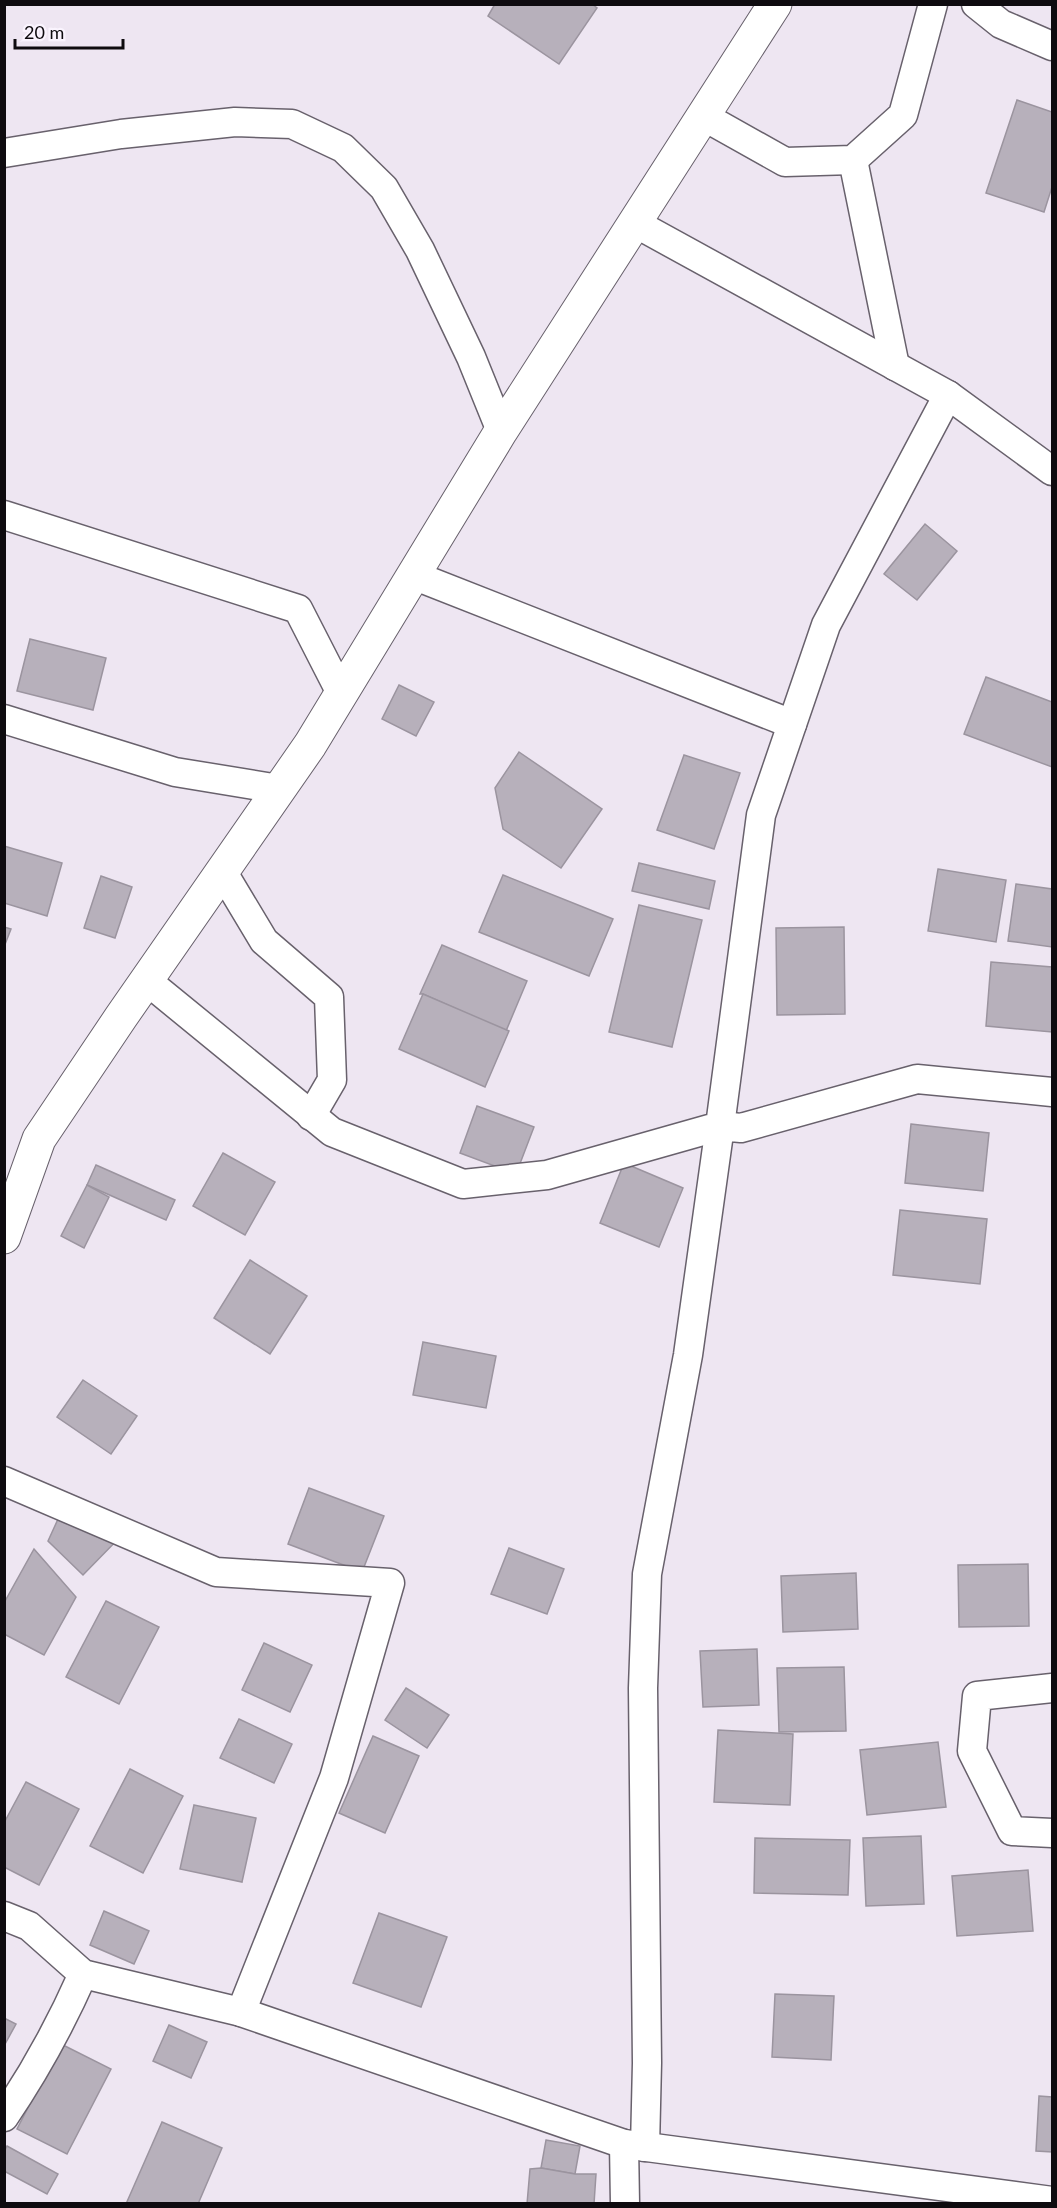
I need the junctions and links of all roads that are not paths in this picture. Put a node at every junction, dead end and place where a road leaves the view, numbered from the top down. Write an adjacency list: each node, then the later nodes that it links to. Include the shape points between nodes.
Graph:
1 (775, 4): 5 (street)
2 (933, 4): 7 (street, via 903,115)
3 (976, 4): 4 (street, via 1001,24)
4 (1053, 46)
5 (703, 116): 7 (street, via 785,162); 8 (street)
6 (4, 153): 11 (street, via 121,134 235,122 292,124 342,148 384,189 420,250)
7 (853, 160): 9 (street)
8 (635, 223): 9 (street); 11 (street)
9 (895, 366): 10 (street)
10 (948, 396): 12 (street); 17 (street, via 826,626)
11 (501, 431): 14 (street)
12 (1053, 471)
13 (4, 515): 15 (street, via 298,609)
14 (413, 575): 15 (street); 17 (street)
15 (341, 693): 18 (street)
16 (4, 719): 18 (street, via 175,772)
17 (792, 724): 23 (street, via 761,815)
18 (279, 789): 19 (street)
19 (222, 871): 20 (street); 22 (street, via 264,941 329,997 332,1080)
20 (146, 980): 22 (street); 24 (street, via 39,1139)
21 (1053, 1092): 23 (street, via 917,1079 741,1128)
22 (311, 1116): 23 (street, via 332,1132 463,1184 547,1175)
23 (720, 1126): 32 (street, via 688,1355 647,1574 643,1688 647,2063)
24 (4, 1238)
25 (4, 1481): 30 (street, via 216,1572 390,1583 334,1778)
26 (1053, 1688): 27 (street, via 977,1696 972,1751 1012,1831)
27 (1053, 1833)
28 (4, 1916): 29 (street, via 29,1926)
29 (83, 1974): 30 (street); 31 (street, via 33,2074)
30 (242, 2012): 32 (street)
31 (4, 2117)
32 (634, 2145): 33 (street); 34 (street)
33 (1053, 2201)
34 (625, 2204)

